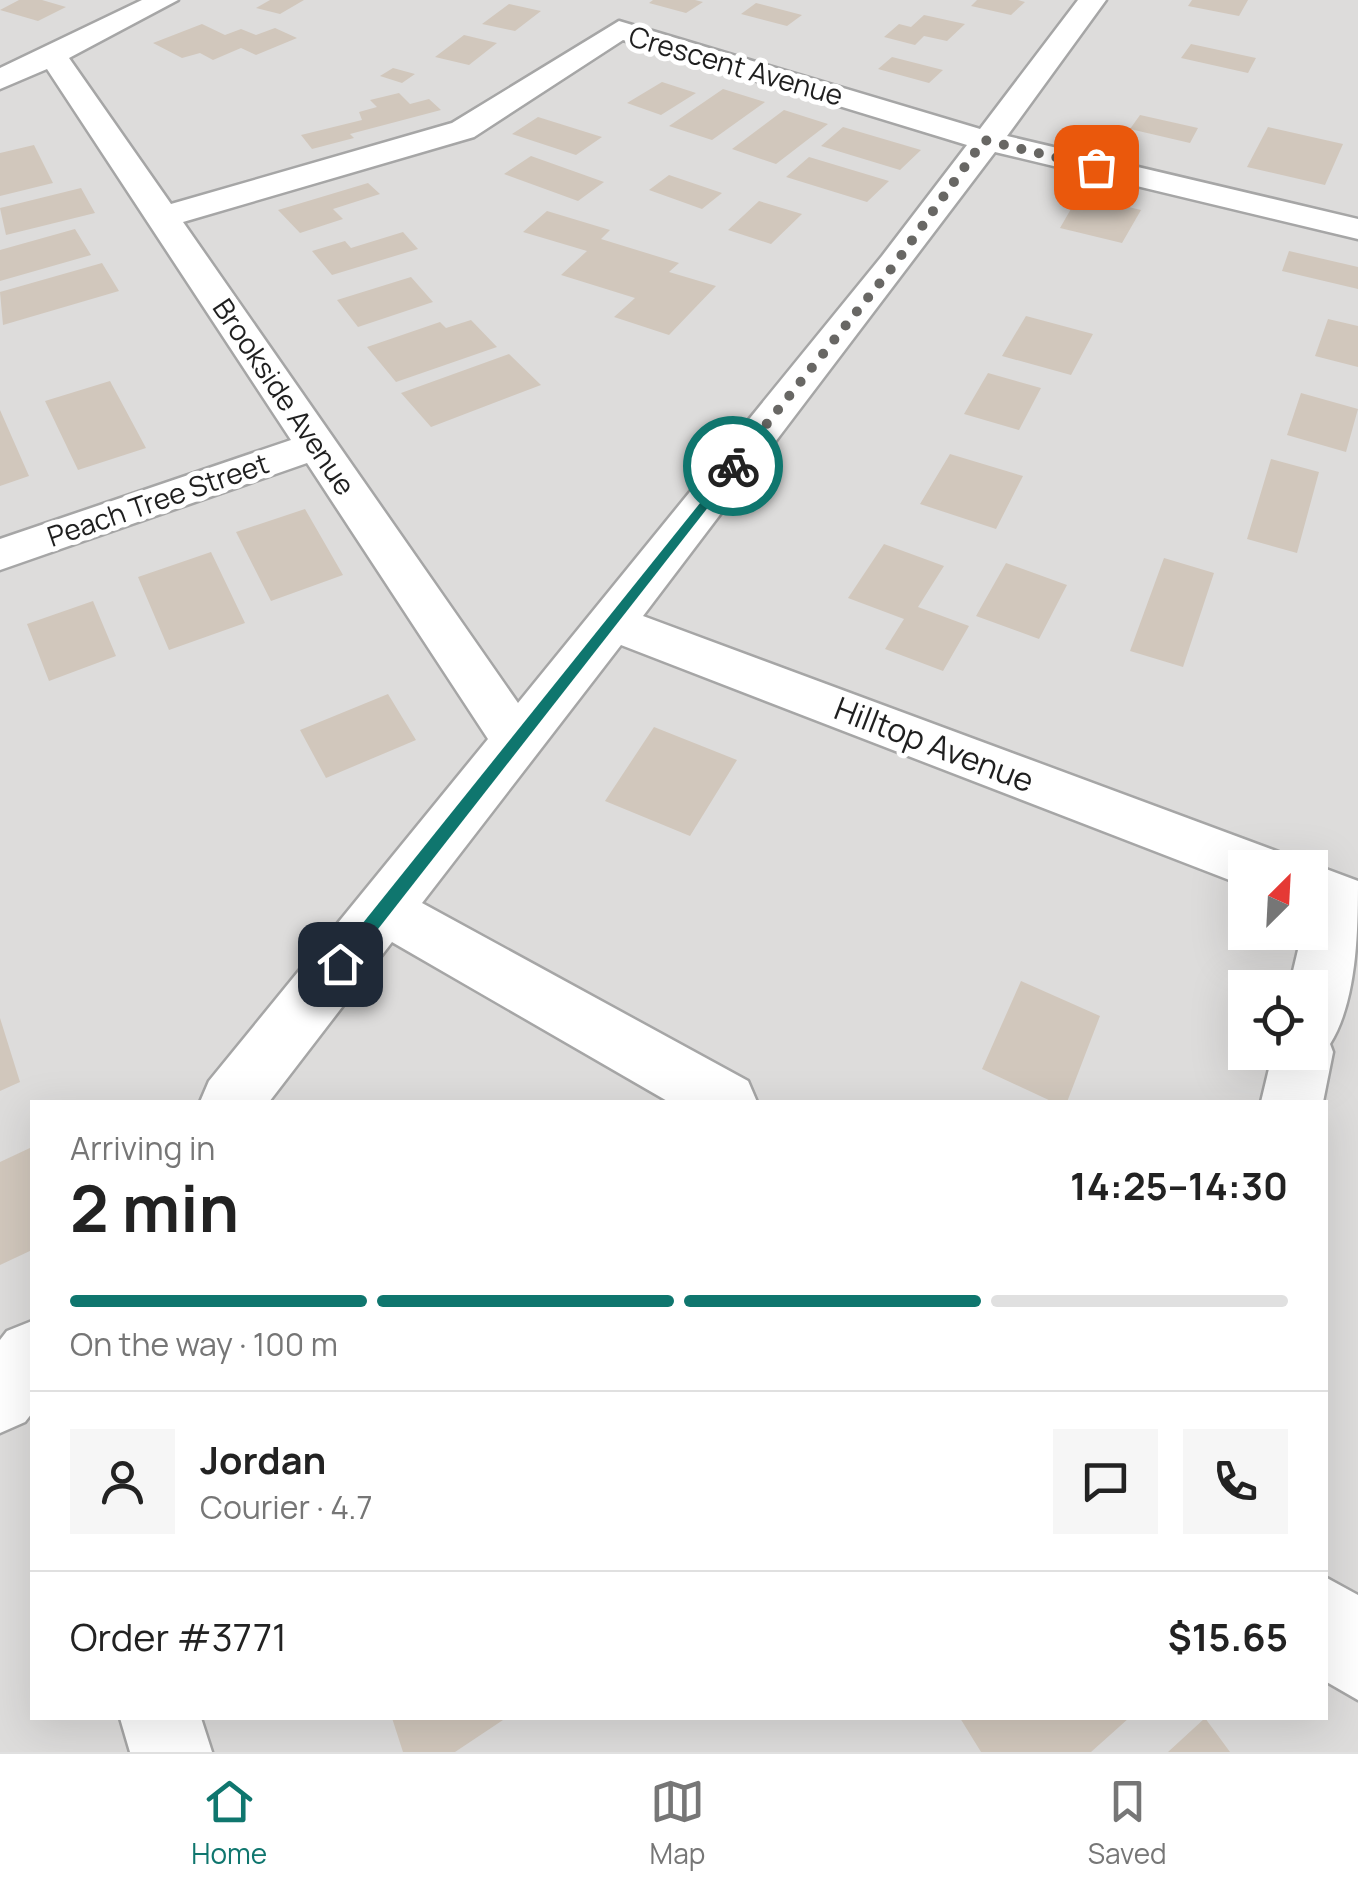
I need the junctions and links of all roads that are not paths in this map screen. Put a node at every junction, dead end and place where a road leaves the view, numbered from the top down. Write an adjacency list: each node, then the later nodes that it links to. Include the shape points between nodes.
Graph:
1 (164, 0): 3 (street)
2 (1092, 0): 5 (street)
3 (52, 54): 4 (street); 6 (street, Brookside Avenue)
4 (0, 80)
5 (984, 140): 6 (street, Crescent Avenue, via 618,30 464,130); 7 (street, Crescent Avenue); 10 (street, via 895,264)
6 (163, 218): 8 (street, Brookside Avenue)
7 (1358, 229)
8 (317, 445): 9 (street, Peach Tree Street); 11 (street, Brookside Avenue)
9 (0, 554)
10 (609, 622): 11 (street); 12 (street, Hilltop Avenue)
11 (516, 740): 15 (street)
12 (1228, 856)
13 (1328, 893): 14 (street)
14 (1358, 904)
15 (384, 909): 19 (street); 20 (street)
16 (1358, 914): 17 (street, via 1328,950)
17 (1323, 970)
18 (1299, 1070): 21 (street)
19 (234, 1100)
20 (722, 1100)
21 (1292, 1100)
22 (30, 1359): 23 (street)
23 (0, 1397)
24 (1328, 1620): 25 (street)
25 (1358, 1660)
26 (162, 1720): 27 (street)
27 (170, 1752)

